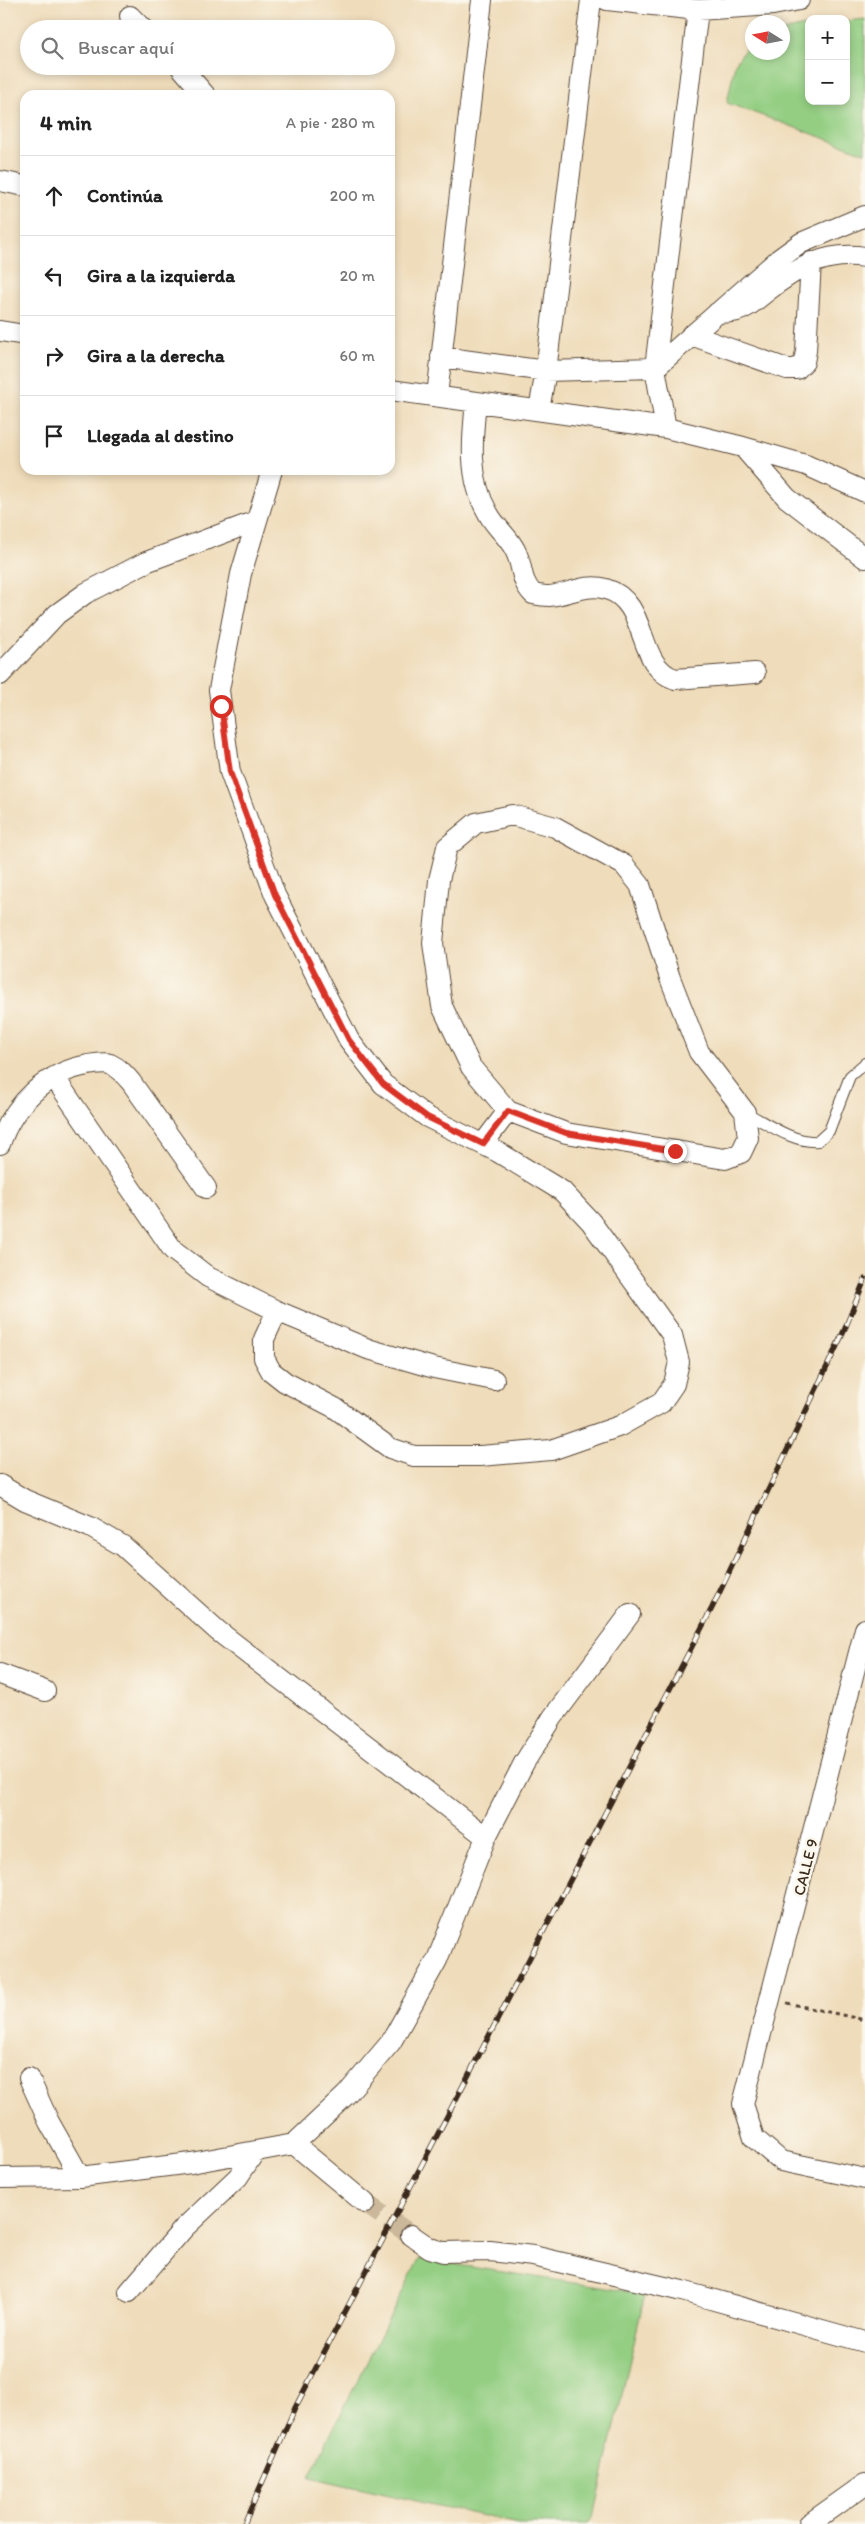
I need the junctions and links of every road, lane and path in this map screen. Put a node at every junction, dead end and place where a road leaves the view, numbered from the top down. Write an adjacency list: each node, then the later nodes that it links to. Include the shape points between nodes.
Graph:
1 (482, 0): 18 (street)
2 (591, 0): 20 (street)
3 (607, 0): 5 (street)
4 (799, 0): 5 (street)
5 (698, 10): 19 (street)
6 (188, 75): 7 (street)
7 (201, 90)
8 (0, 181): 9 (street)
9 (20, 185)
10 (865, 216): 11 (street)
11 (829, 232): 13 (street); 14 (street, via 801,243)
12 (865, 257): 13 (street, via 852,255)
13 (820, 259): 14 (street); 17 (street, via 804,362 796,369 787,370)
14 (759, 286): 17 (street, via 715,313)
15 (1, 329): 16 (street)
16 (20, 334)
17 (691, 335): 19 (street)
18 (442, 357): 20 (street); 22 (street)
19 (655, 368): 20 (street); 25 (street)
20 (546, 371): 24 (street)
21 (395, 391): 22 (street)
22 (437, 396): 23 (street)
23 (476, 402): 24 (street); 31 (street, via 472,462 481,499 488,514 512,544 519,558 524,585 534,594 549,596 589,587 605,588 618,594 629,604 655,666 663,675 675,679)
24 (539, 410): 25 (street)
25 (666, 428): 26 (street)
26 (742, 447): 28 (street, via 806,465); 30 (street, via 786,498)
27 (270, 475): 29 (street)
28 (865, 492)
29 (256, 521): 32 (street, via 146,562 86,593 57,614); 38 (street, via 241,574 219,690 230,772 265,869 349,1040 383,1084 427,1117)
30 (865, 558)
31 (755, 673)
32 (0, 675)
33 (865, 1063): 36 (lane, via 850,1076 829,1131 818,1141 806,1142 793,1137)
34 (54, 1077): 37 (street, via 34,1091 15,1114); 39 (street, via 80,1066 96,1064 108,1063 119,1069); 40 (street, via 173,1250 208,1277)
35 (508, 1111): 36 (street, via 566,1133 725,1159 741,1153 748,1138); 36 (street, via 471,1067 442,1006 433,943 439,880 447,847 476,823 512,814 555,827 624,865 630,872 640,885 670,978 699,1052); 38 (street)
36 (745, 1112)
37 (0, 1144)
38 (483, 1144): 40 (street, via 562,1191 578,1206 672,1335 680,1362 674,1384 661,1403 620,1426 551,1450 480,1456 414,1456 390,1448 335,1408 270,1371 264,1358 264,1338)
39 (206, 1188)
40 (277, 1311): 41 (street, via 368,1349 434,1368)
41 (494, 1380)
42 (0, 1485): 47 (street, via 123,1546 218,1632)
43 (630, 1614): 47 (street, via 553,1717 524,1763)
44 (865, 1629): 48 (street, CALLE 9)
45 (0, 1674): 46 (street)
46 (44, 1691)
47 (486, 1837): 51 (street, via 437,1960 391,2042 346,2095)
48 (771, 2000): 49 (path); 55 (street, CALLE 9, via 743,2104 754,2138 781,2161)
49 (865, 2020)
50 (29, 2078): 53 (street)
51 (294, 2144): 52 (street); 56 (street)
52 (254, 2153): 53 (street); 58 (street, via 238,2177 184,2228)
53 (80, 2177): 54 (street)
54 (0, 2178)
55 (865, 2179)
56 (365, 2203)
57 (412, 2235): 59 (street, via 430,2248 443,2252 490,2251 533,2256 682,2291)
58 (129, 2292)
59 (865, 2342)
60 (865, 2484): 61 (street)
61 (809, 2524)

